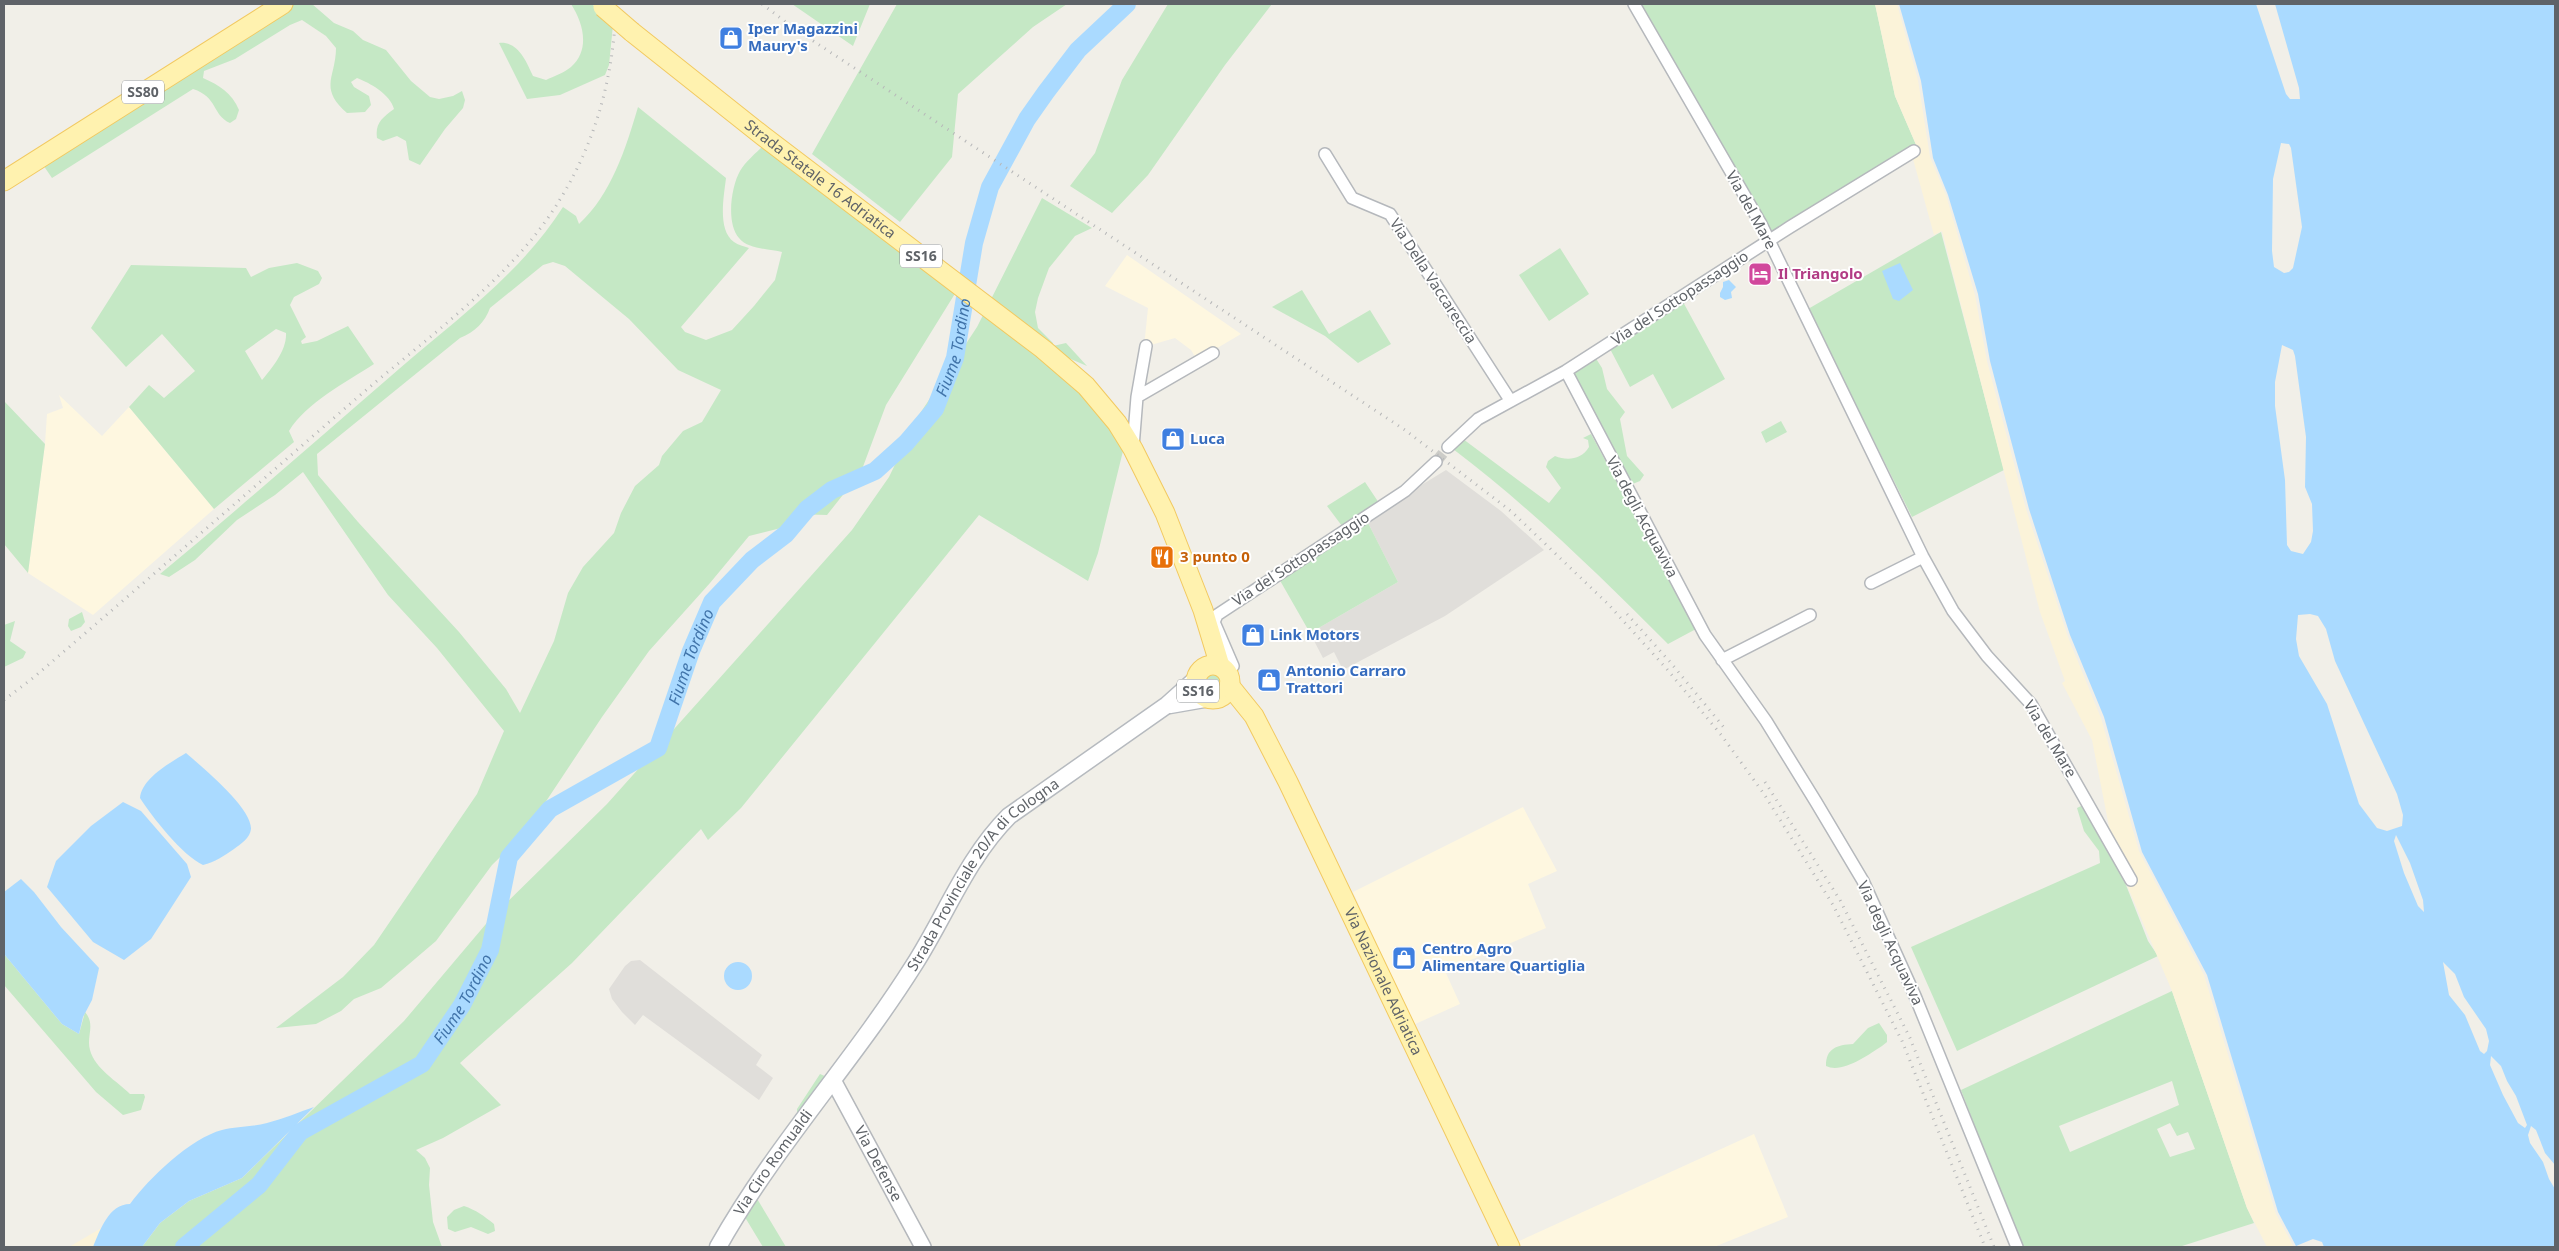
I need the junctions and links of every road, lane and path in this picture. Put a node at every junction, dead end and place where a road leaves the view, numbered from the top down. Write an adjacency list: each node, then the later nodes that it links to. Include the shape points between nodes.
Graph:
1 (283, 4): 6 (main road, SS80)
2 (1634, 4): 7 (street, Via del Mare)
3 (602, 5): 9 (main road, Strada Statale 16 Adriatica / SS16, bridge, via 799,164)
4 (1914, 151): 7 (street, Via del Sottopassaggio)
5 (1325, 154): 13 (street, Via Della Vaccareccia, via 1352,198 1390,214)
6 (4, 181)
7 (1769, 240): 11 (street, Via del Sottopassaggio); 17 (street, Via del Mare)
8 (1146, 346): 12 (street)
9 (1043, 350): 14 (main road, Via Nazionale Adriatica / SS16, via 1086,386)
10 (1213, 353): 12 (street)
11 (1566, 371): 13 (street, Via del Sottopassaggio); 21 (street, Via degli Acquaviva, via 1704,635)
12 (1137, 397): 14 (street)
13 (1510, 400): 15 (street, Via del Sottopassaggio, via 1478,419)
14 (1129, 443): 20 (main road, Via Nazionale Adriatica / SS16, via 1165,512)
15 (1448, 447)
16 (1436, 462): 22 (street, Via del Sottopassaggio, via 1405,491 1217,614 1214,622 1233,666)
17 (1923, 557): 18 (street); 27 (street, Via del Mare, via 1953,611 1987,656 2031,704)
18 (1871, 583)
19 (1810, 615): 21 (street)
20 (1207, 622): 22 (main road, Via Nazionale Adriatica / SS16); 23 (main road, Via Nazionale Adriatica / SS16, via 1204,653)
21 (1722, 660): 32 (street, Via degli Acquaviva, via 1766,721 1862,881 1915,996)
22 (1225, 674): 23 (main road, SS16, via 1207,665); 24 (main road, SS16, via 1225,694); 26 (main road, Via Nazionale Adriatica / SS16)
23 (1196, 677): 24 (main road, SS16, via 1201,694); 25 (main road, Strada Provinciale 20/A di Cologna)
24 (1213, 698): 25 (main road, Strada Provinciale 20/A di Cologna); 26 (main road, SS16)
25 (1168, 706): 28 (main road, Strada Provinciale 20/A di Cologna, via 1009,816 992,834 914,965)
26 (1254, 716): 31 (main road, Via Nazionale Adriatica / SS16)
27 (2131, 880)
28 (833, 1080): 29 (main road, Via Ciro Romualdi, via 739,1208); 30 (street, Via Defense)
29 (718, 1247)
30 (923, 1247)
31 (1510, 1247)
32 (2017, 1247)

